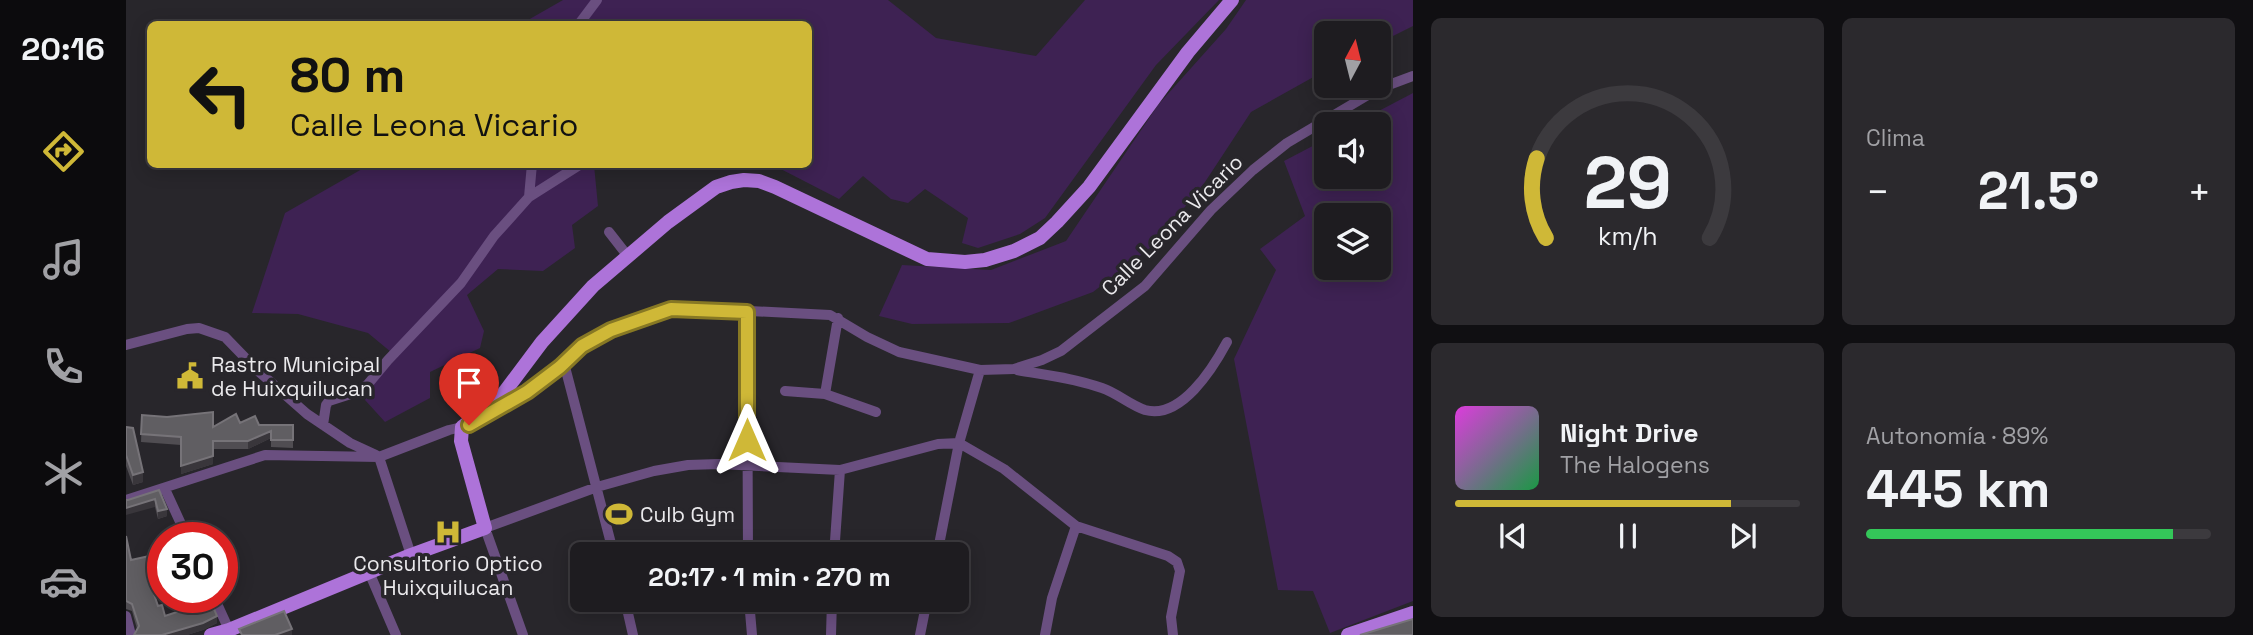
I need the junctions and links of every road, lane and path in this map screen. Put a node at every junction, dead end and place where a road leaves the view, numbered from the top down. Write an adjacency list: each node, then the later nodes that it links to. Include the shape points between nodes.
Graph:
1 (597, 0): 3 (street)
2 (1232, 0): 9 (main road, via 1188,51 1080,197 1040,238 1014,250 985,260 927,259 775,187 744,180 716,187)
3 (581, 21)
4 (1413, 76): 15 (street, Calle Leona Vicario, via 1378,89 1287,143 1220,202 1145,286 1061,351)
5 (532, 168): 7 (street)
6 (575, 168): 7 (street)
7 (529, 197): 20 (street, via 461,283 368,384 326,405)
8 (609, 232): 9 (street)
9 (627, 256): 21 (main road, via 561,319 500,398)
10 (747, 312): 11 (street, Calle Leona Vicario, via 821,313); 14 (street, Calle Leona Vicario, via 671,309 598,336); 24 (street)
11 (838, 318): 16 (street, Calle Leona Vicario, via 899,352); 18 (street)
12 (1227, 342): 15 (street, via 1199,386 1155,412 1086,382)
13 (126, 345): 20 (street, via 187,329 212,332 233,343 257,370)
14 (564, 363): 21 (street, Calle Leona Vicario, via 527,392); 26 (street)
15 (1014, 369): 16 (street, Calle Leona Vicario)
16 (980, 370): 22 (street)
17 (785, 391): 18 (street)
18 (825, 394): 19 (street)
19 (876, 412)
20 (323, 425): 23 (street)
21 (462, 427): 23 (street, Calle Leona Vicario); 31 (main road, via 461,440)
22 (959, 443): 25 (street, via 938,444); 30 (street, via 1004,469); 35 (street)
23 (379, 457): 27 (street, Calle Leona Vicario, via 265,454); 36 (street)
24 (747, 466): 25 (street); 26 (street, via 688,465); 33 (street)
25 (840, 470): 34 (street)
26 (597, 487): 31 (street); 32 (street)
27 (165, 489): 28 (street, Calle Leona Vicario); 29 (street)
28 (126, 499)
29 (180, 522)
30 (1076, 526): 54 (street); 55 (street, via 1177,562)
31 (485, 528): 36 (main road); 49 (street)
32 (611, 542)
33 (748, 542)
34 (835, 542)
35 (940, 542)
36 (411, 555): 37 (main road)
37 (369, 572): 45 (main road); 48 (street)
38 (628, 612): 50 (street)
39 (751, 612): 51 (street)
40 (832, 612): 52 (street)
41 (925, 612): 53 (street)
42 (222, 613): 45 (street)
43 (1413, 613): 56 (main road)
44 (126, 617): 46 (street)
45 (231, 632): 47 (main road)
46 (131, 635)
47 (211, 635)
48 (396, 635)
49 (523, 635)
50 (634, 635)
51 (752, 635)
52 (831, 635)
53 (920, 635)
54 (1045, 635)
55 (1173, 635)
56 (1348, 635)

